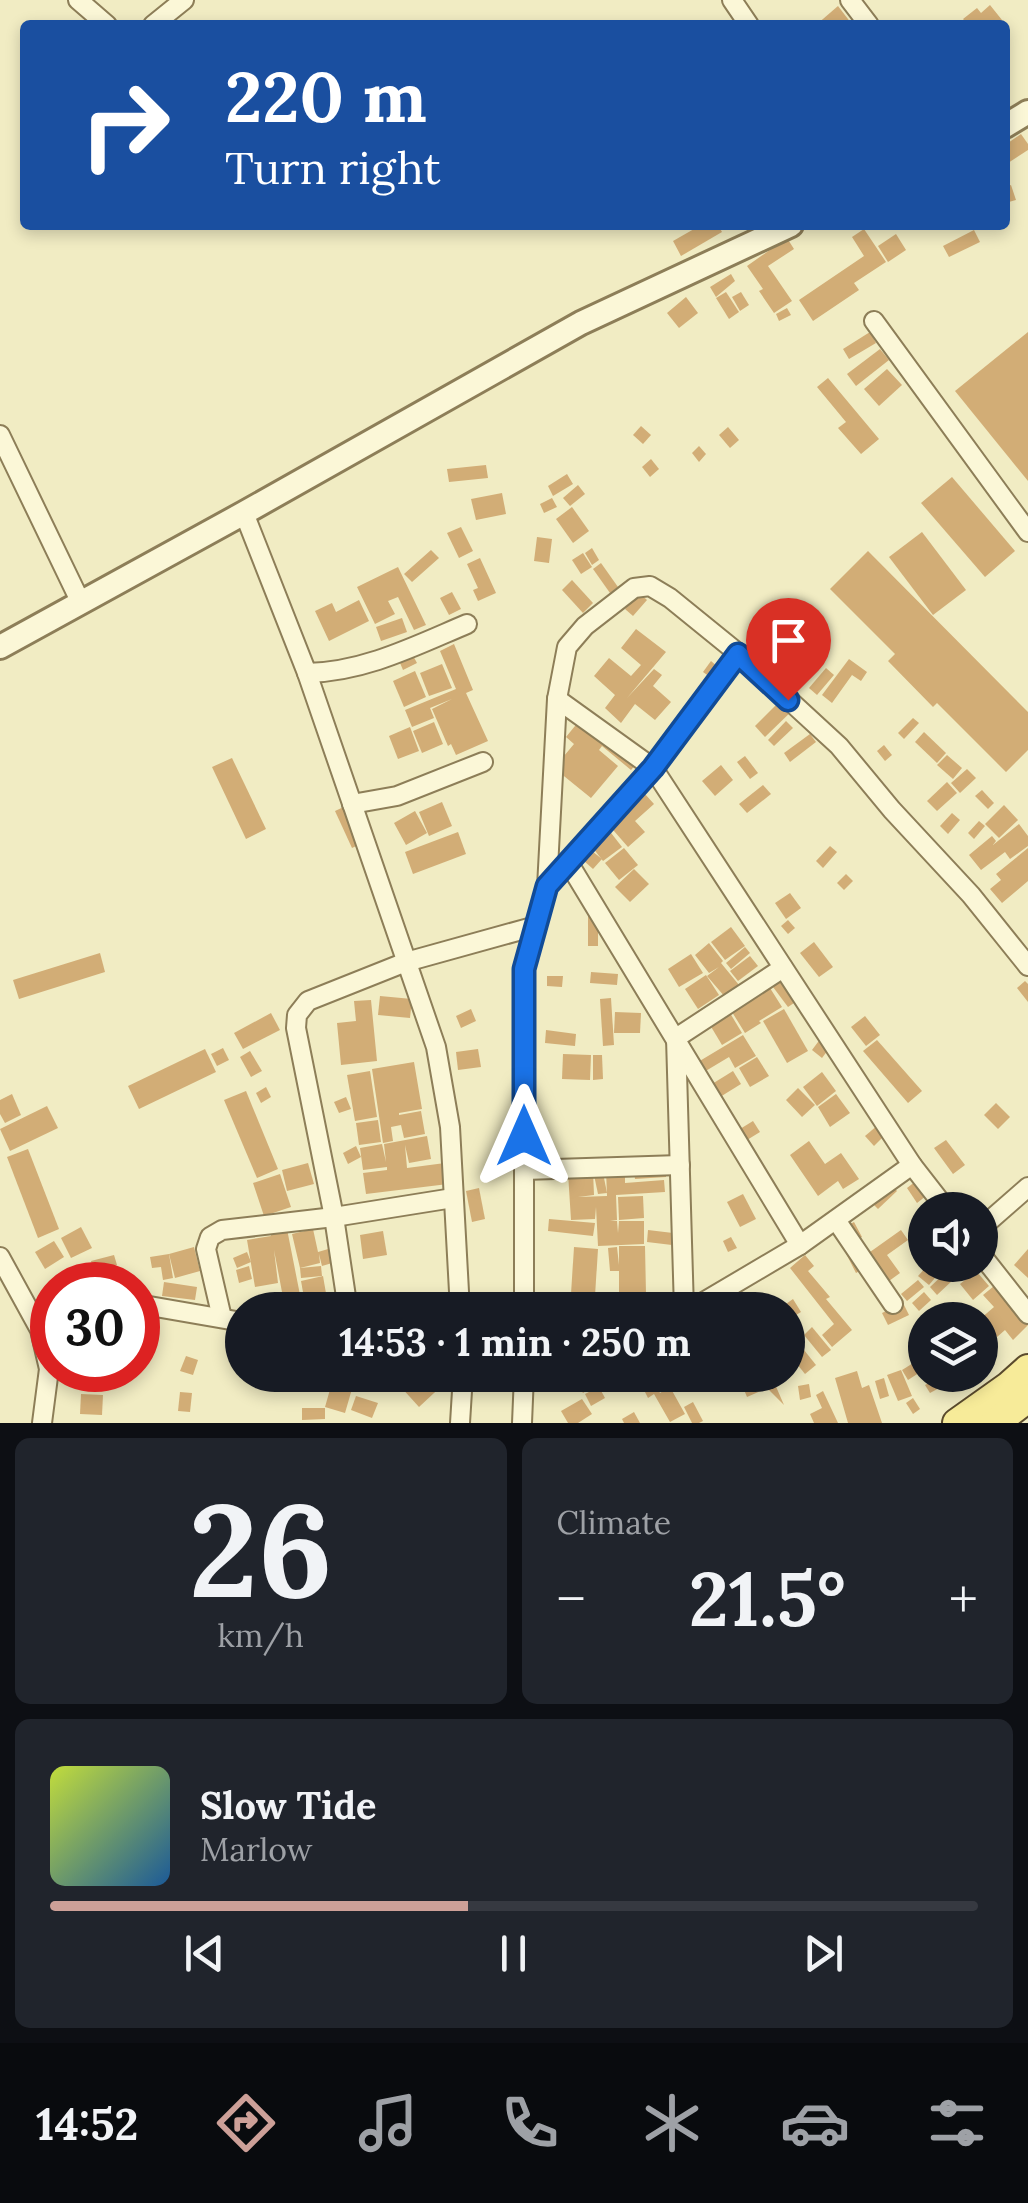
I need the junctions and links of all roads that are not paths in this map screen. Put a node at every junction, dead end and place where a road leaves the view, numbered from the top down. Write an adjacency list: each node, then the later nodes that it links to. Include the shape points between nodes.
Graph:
1 (78, 0): 4 (street)
2 (184, 0): 5 (street)
3 (850, 0): 6 (street)
4 (101, 20)
5 (159, 20)
6 (865, 20)
7 (776, 230): 10 (street, via 581,323)
8 (874, 320): 11 (street)
9 (0, 435): 12 (street)
10 (244, 513): 12 (street); 16 (street)
11 (1028, 532)
12 (80, 602): 14 (street)
13 (467, 624): 16 (street, via 382,659)
14 (0, 647)
15 (738, 654): 17 (street, via 670,598 650,586 634,588 567,647); 19 (street); 25 (street, via 839,746)
16 (307, 673): 20 (street)
17 (557, 700): 19 (street); 22 (street)
18 (483, 762): 20 (street, via 397,796)
19 (653, 768): 21 (street); 26 (street)
20 (352, 804): 24 (street)
21 (568, 862): 22 (street); 27 (street)
22 (547, 886): 23 (street)
23 (536, 926): 24 (street); 30 (street, via 524,969)
24 (406, 962): 33 (street, via 436,1047); 35 (street, via 308,1000 297,1015)
25 (1028, 966)
26 (783, 968): 27 (street); 29 (street)
27 (676, 1038): 28 (street); 37 (street)
28 (680, 1165): 30 (street); 43 (street)
29 (912, 1165): 32 (street); 36 (street)
30 (524, 1170): 42 (street)
31 (1028, 1187): 34 (street)
32 (933, 1192)
33 (453, 1198): 35 (street); 41 (street)
34 (998, 1213)
35 (334, 1217): 40 (street); 49 (street, via 210,1237 206,1248)
36 (836, 1220): 37 (street); 46 (street)
37 (800, 1245): 44 (street)
38 (0, 1257): 45 (street)
39 (998, 1276): 48 (street)
40 (345, 1292)
41 (459, 1292)
42 (524, 1292)
43 (686, 1292)
44 (718, 1292)
45 (30, 1303)
46 (892, 1304)
47 (160, 1308): 49 (street)
48 (1028, 1314)
49 (222, 1318): 50 (street)
50 (225, 1319)
51 (1028, 1368): 59 (main road)
52 (46, 1392): 56 (street)
53 (462, 1392): 57 (street)
54 (523, 1392): 58 (street)
55 (1028, 1398): 60 (main road)
56 (42, 1423)
57 (460, 1423)
58 (522, 1423)
59 (957, 1423)
60 (996, 1423)

